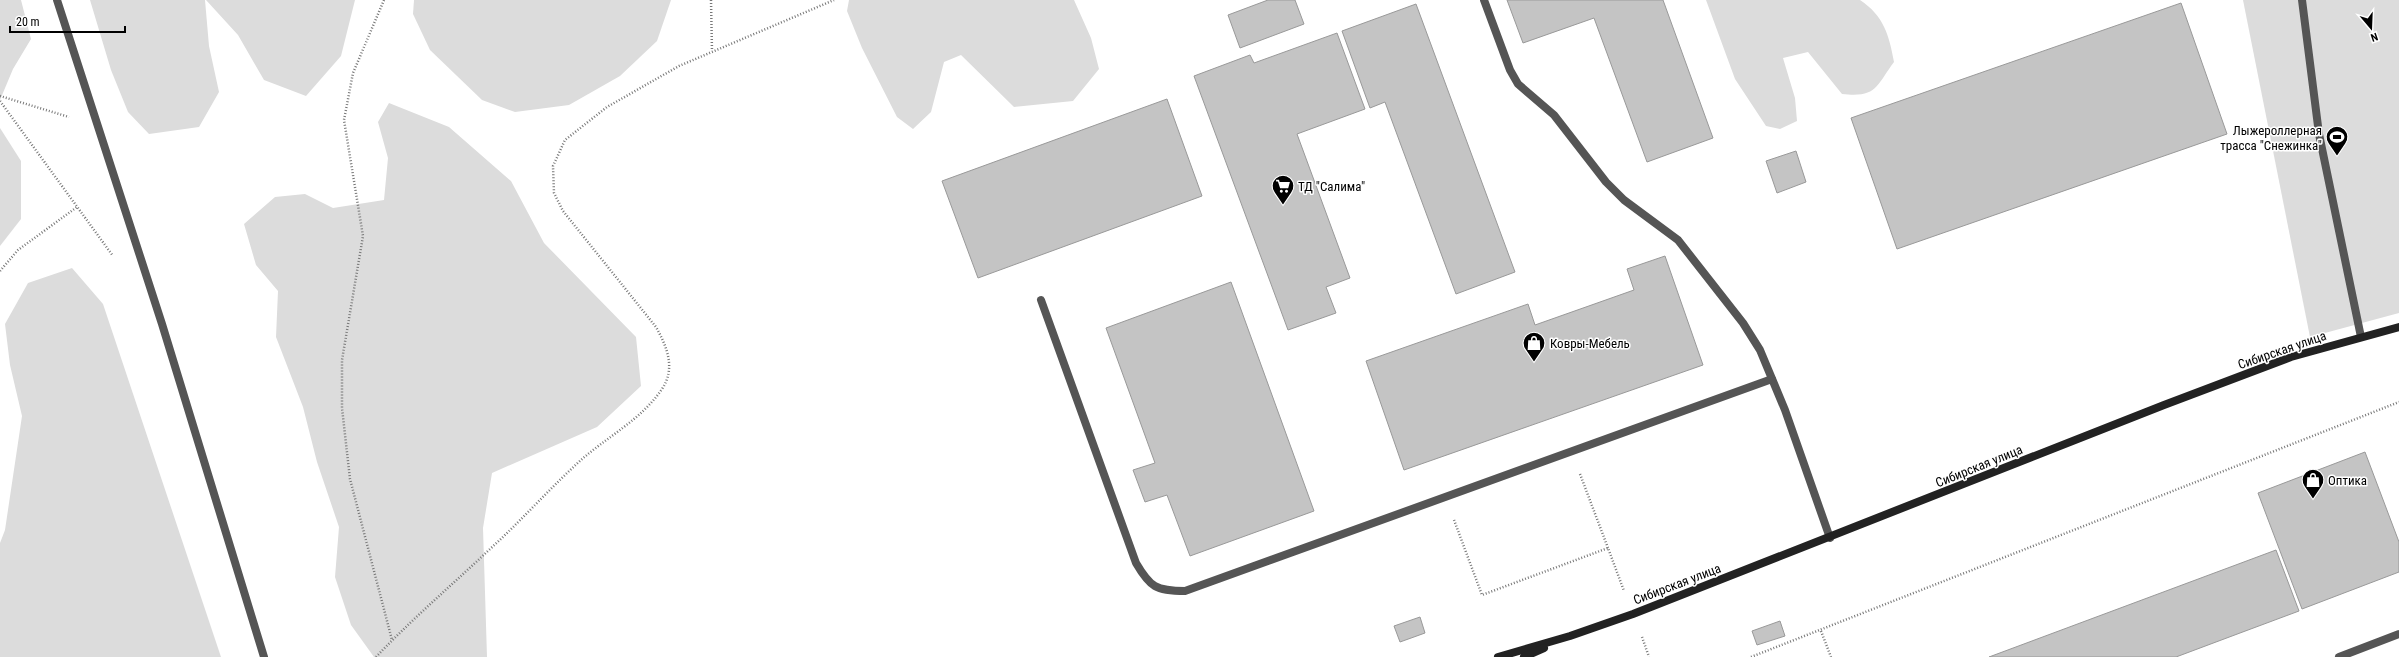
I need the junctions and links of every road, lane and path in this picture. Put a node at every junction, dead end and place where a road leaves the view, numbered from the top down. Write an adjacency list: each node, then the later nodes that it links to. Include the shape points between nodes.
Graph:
1 (57, 0): 10 (lane)
2 (384, 0): 27 (path, via 353,73 344,120 363,236 342,360 342,408 350,478)
3 (711, 0): 7 (path)
4 (834, 0): 7 (path)
5 (1484, 0): 17 (lane, via 1510,70 1518,84 1554,115 1606,182 1624,200 1678,240 1743,323 1760,350)
6 (2302, 0): 16 (lane, via 2319,134)
7 (712, 52): 27 (path, via 679,66 607,107 565,140 553,166 554,193 563,211 656,327 666,345 670,366 663,388 638,415 598,444 492,548)
8 (0, 96): 10 (path)
9 (0, 101): 11 (path)
10 (98, 125): 28 (lane)
11 (77, 206): 12 (path); 13 (path, via 18,250)
12 (117, 262)
13 (0, 271)
14 (1040, 300): 20 (lane, via 1136,563 1146,581 1164,591 1185,591)
15 (2399, 327): 16 (street, Сибирская улица)
16 (2361, 337): 21 (street, Сибирская улица, via 2292,357 2164,405)
17 (1772, 379): 19 (lane); 21 (lane)
18 (2399, 402): 24 (path)
19 (1572, 452): 20 (lane); 22 (path)
20 (1445, 497): 22 (path, via 1482,595)
21 (1830, 538): 23 (street, Сибирская улица)
22 (1608, 548): 23 (path)
23 (1633, 614): 26 (street, Сибирская улица); 32 (path)
24 (1821, 631): 33 (path); 34 (path)
25 (2399, 634): 35 (lane)
26 (1570, 636): 30 (street, Сибирская улица); 31 (street, Сибирская улица)
27 (392, 640): 29 (path)
28 (264, 657)
29 (376, 657)
30 (1498, 657)
31 (1524, 657)
32 (1649, 657)
33 (1751, 657)
34 (1831, 657)
35 (2339, 657)

